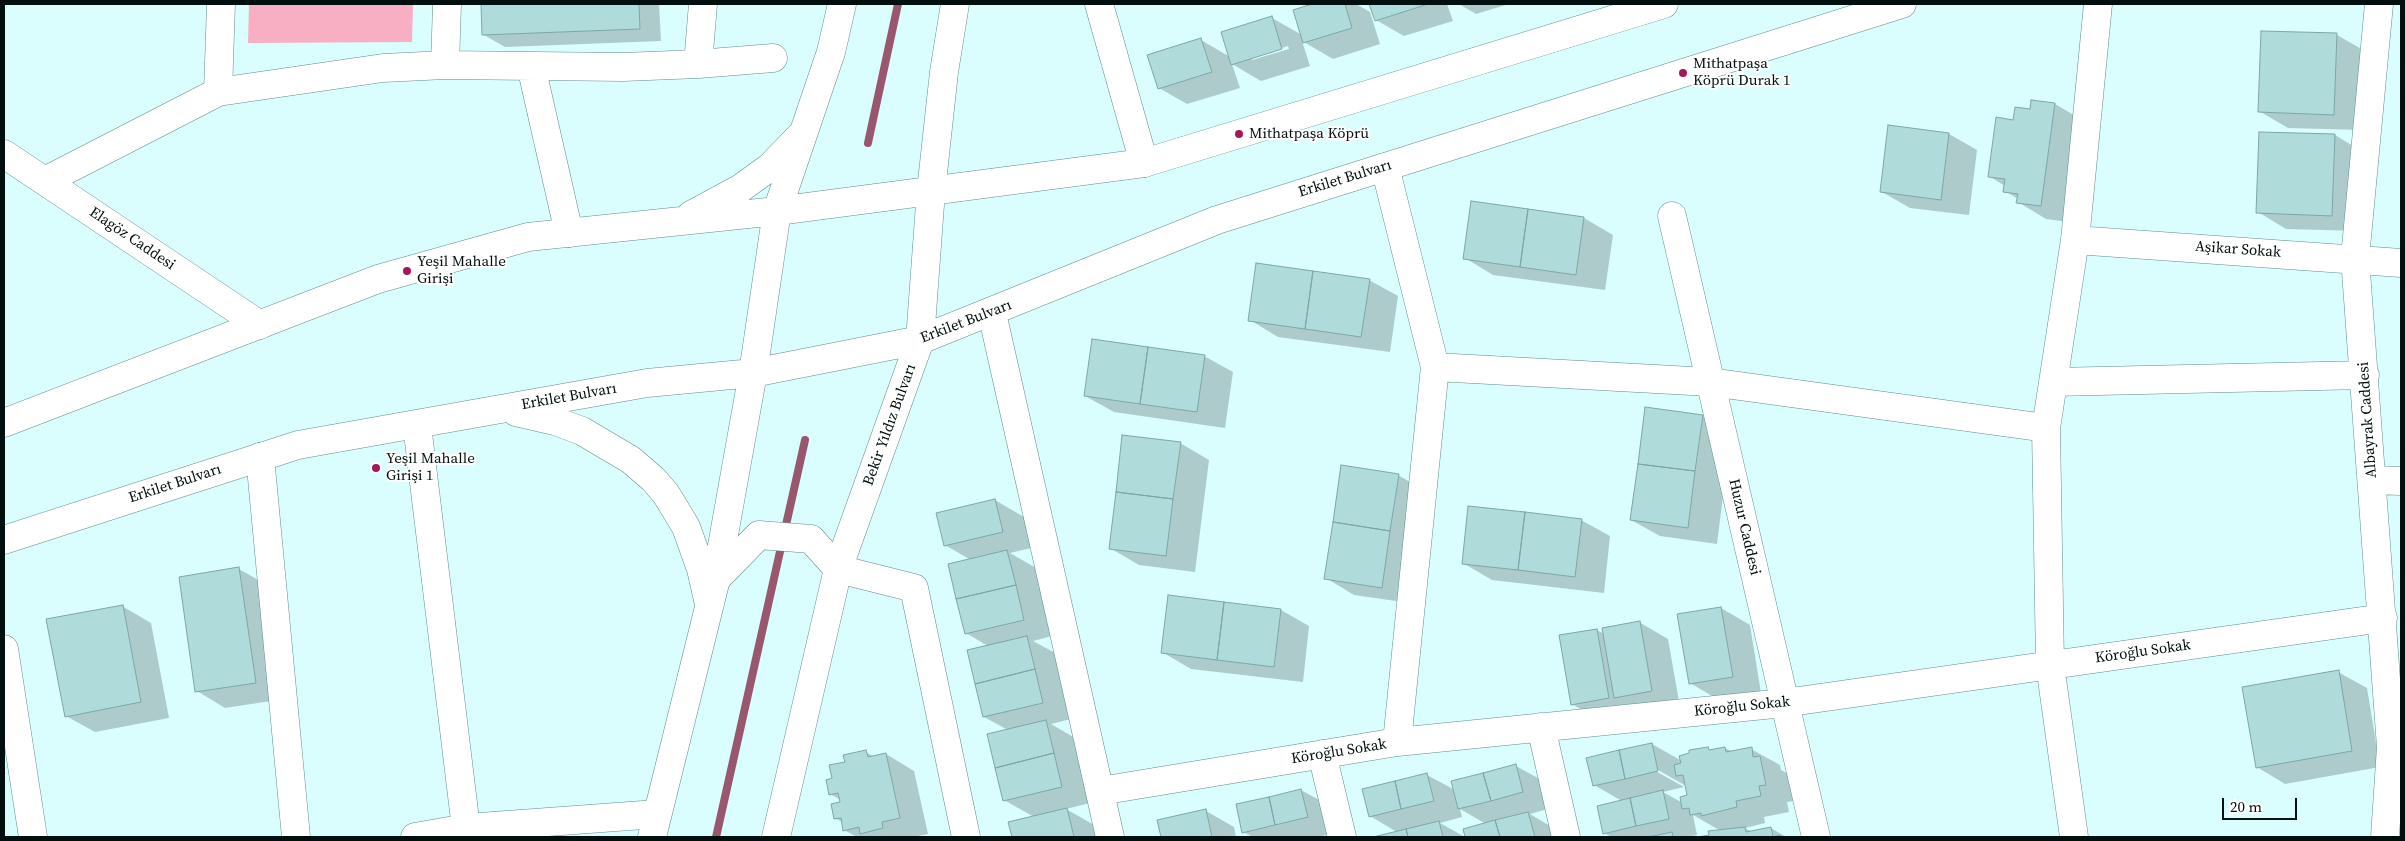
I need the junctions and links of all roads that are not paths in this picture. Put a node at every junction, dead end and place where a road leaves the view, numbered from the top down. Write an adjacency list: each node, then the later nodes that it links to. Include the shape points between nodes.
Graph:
1 (221, 4): 15 (street)
2 (447, 4): 13 (street)
3 (703, 4): 12 (street)
4 (842, 4): 16 (street, via 831,52)
5 (955, 4): 21 (street, Bekir Yıldız Bulvarı)
6 (1099, 4): 18 (street)
7 (1664, 4): 18 (street)
8 (1902, 4): 19 (street, Erkilet Bulvarı)
9 (2098, 4): 26 (street)
10 (2379, 4): 27 (street, Albayrak Caddesi)
11 (773, 58): 12 (street)
12 (698, 64): 14 (street)
13 (445, 65): 14 (street); 15 (street, via 383,68)
14 (531, 66): 25 (street)
15 (218, 92): 20 (street)
16 (804, 133): 22 (street); 24 (street, via 770,167 748,183)
17 (4, 154): 20 (street, Elagöz Caddesi)
18 (1144, 163): 21 (street)
19 (1385, 166): 29 (street, Erkilet Bulvarı, via 1217,220); 32 (street)
20 (44, 181): 30 (street, Elagöz Caddesi)
21 (931, 191): 22 (street); 31 (street, Bekir Yıldız Bulvarı)
22 (777, 211): 24 (street); 33 (street)
23 (1672, 216): 35 (street, Huzur Caddesi)
24 (676, 222): 25 (street)
25 (569, 233): 30 (street, via 528,237 378,279)
26 (2076, 240): 27 (street, Aşikar Sokak); 36 (street)
27 (2355, 258): 28 (street, Aşikar Sokak); 34 (street, Albayrak Caddesi)
28 (2401, 263)
29 (992, 313): 31 (street, Erkilet Bulvarı); 55 (street)
30 (260, 325): 38 (street)
31 (920, 340): 33 (street, Erkilet Bulvarı); 45 (street, Bekir Yıldız Bulvarı)
32 (1435, 367): 35 (street); 52 (street)
33 (753, 373): 37 (street, Erkilet Bulvarı, via 647,383); 46 (street)
34 (2364, 375): 36 (street); 42 (street, Albayrak Caddesi)
35 (1710, 382): 40 (street); 50 (street, Huzur Caddesi)
36 (2053, 382): 40 (street)
37 (500, 410): 39 (street, Erkilet Bulvarı); 46 (street, via 555,421 582,431 642,469 666,494 686,527)
38 (4, 423)
39 (418, 425): 41 (street, Erkilet Bulvarı, via 298,445); 57 (street)
40 (2046, 428): 49 (street)
41 (260, 457): 44 (street, Erkilet Bulvarı); 59 (street)
42 (2372, 480): 43 (street); 47 (street, Albayrak Caddesi)
43 (2401, 481)
44 (4, 540)
45 (838, 569): 46 (street, via 811,539 759,535); 61 (street, Bekir Yıldız Bulvarı); 62 (street, via 914,588)
46 (712, 591): 56 (street)
47 (2383, 618): 49 (street, Köroğlu Sokak); 53 (street, Albayrak Caddesi)
48 (4, 649): 58 (street)
49 (2050, 665): 50 (street, Köroğlu Sokak); 67 (street)
50 (1784, 703): 51 (street, Köroğlu Sokak); 66 (street, Huzur Caddesi)
51 (1541, 727): 52 (street, Köroğlu Sokak); 65 (street)
52 (1397, 742): 54 (street, Köroğlu Sokak)
53 (2396, 747): 68 (street, Albayrak Caddesi)
54 (1322, 754): 55 (street, Köroğlu Sokak); 64 (street)
55 (1100, 791): 63 (street)
56 (654, 826): 57 (street)
57 (466, 828): 60 (street)
58 (33, 837)
59 (296, 837)
60 (415, 837)
61 (776, 837)
62 (966, 837)
63 (1110, 837)
64 (1342, 837)
65 (1566, 837)
66 (1816, 837)
67 (2074, 837)
68 (2385, 837)

